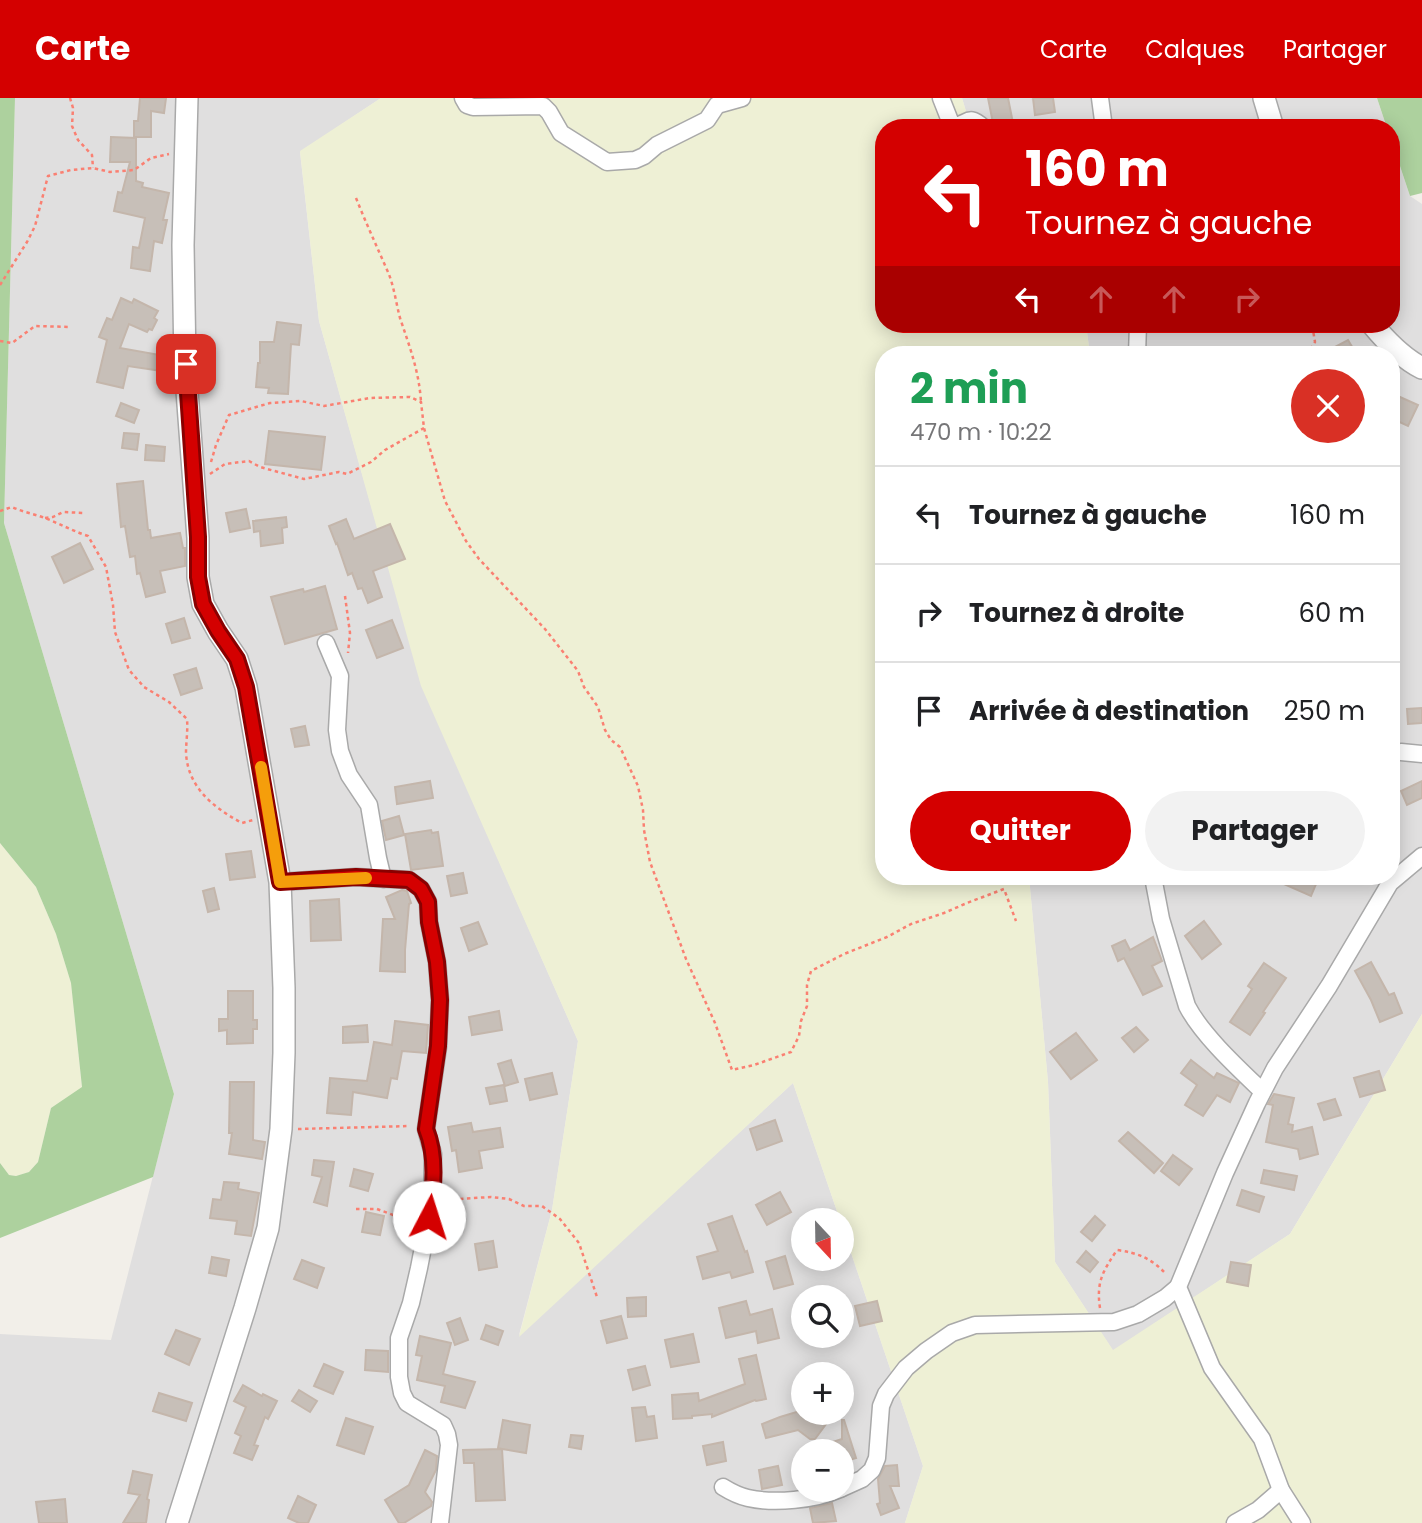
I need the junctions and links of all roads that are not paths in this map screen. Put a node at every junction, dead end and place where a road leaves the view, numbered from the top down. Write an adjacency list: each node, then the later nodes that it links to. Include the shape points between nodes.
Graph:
1 (187, 98): 20 (street, via 183,245 198,577 203,604 237,659 246,687)
2 (463, 98): 3 (street, via 473,107 543,106 561,133 607,162 644,156 708,120 717,106)
3 (743, 98)
4 (941, 98): 7 (street)
5 (1100, 98): 8 (street)
6 (1264, 98): 9 (street)
7 (949, 119)
8 (1103, 119)
9 (1270, 119)
10 (1379, 333): 11 (street)
11 (1393, 346)
12 (1400, 353): 13 (street)
13 (1422, 368)
14 (326, 643): 19 (street, via 340,676 340,751 369,805)
15 (1401, 752): 16 (street)
16 (1422, 754)
17 (1422, 856): 18 (street)
18 (1400, 875)
19 (383, 879): 20 (street); 30 (street, via 409,880 421,889 428,902 437,962 438,1046 426,1129 433,1154 432,1201 399,1338 399,1377 407,1403 443,1426 447,1434)
20 (280, 882): 29 (street, via 284,1053 281,1129 268,1228)
21 (1155, 885): 23 (street, via 1187,1006)
22 (1389, 885): 23 (street)
23 (1262, 1091): 24 (street)
24 (1178, 1287): 25 (street, via 1138,1314 1114,1321 975,1325 952,1333 906,1368 886,1394 877,1458 872,1470); 27 (street, via 1212,1368 1262,1439)
25 (854, 1483)
26 (723, 1488): 28 (street, via 749,1499)
27 (1282, 1490): 31 (street); 32 (street)
28 (791, 1500)
29 (177, 1523)
30 (440, 1523)
31 (1235, 1523)
32 (1302, 1523)

